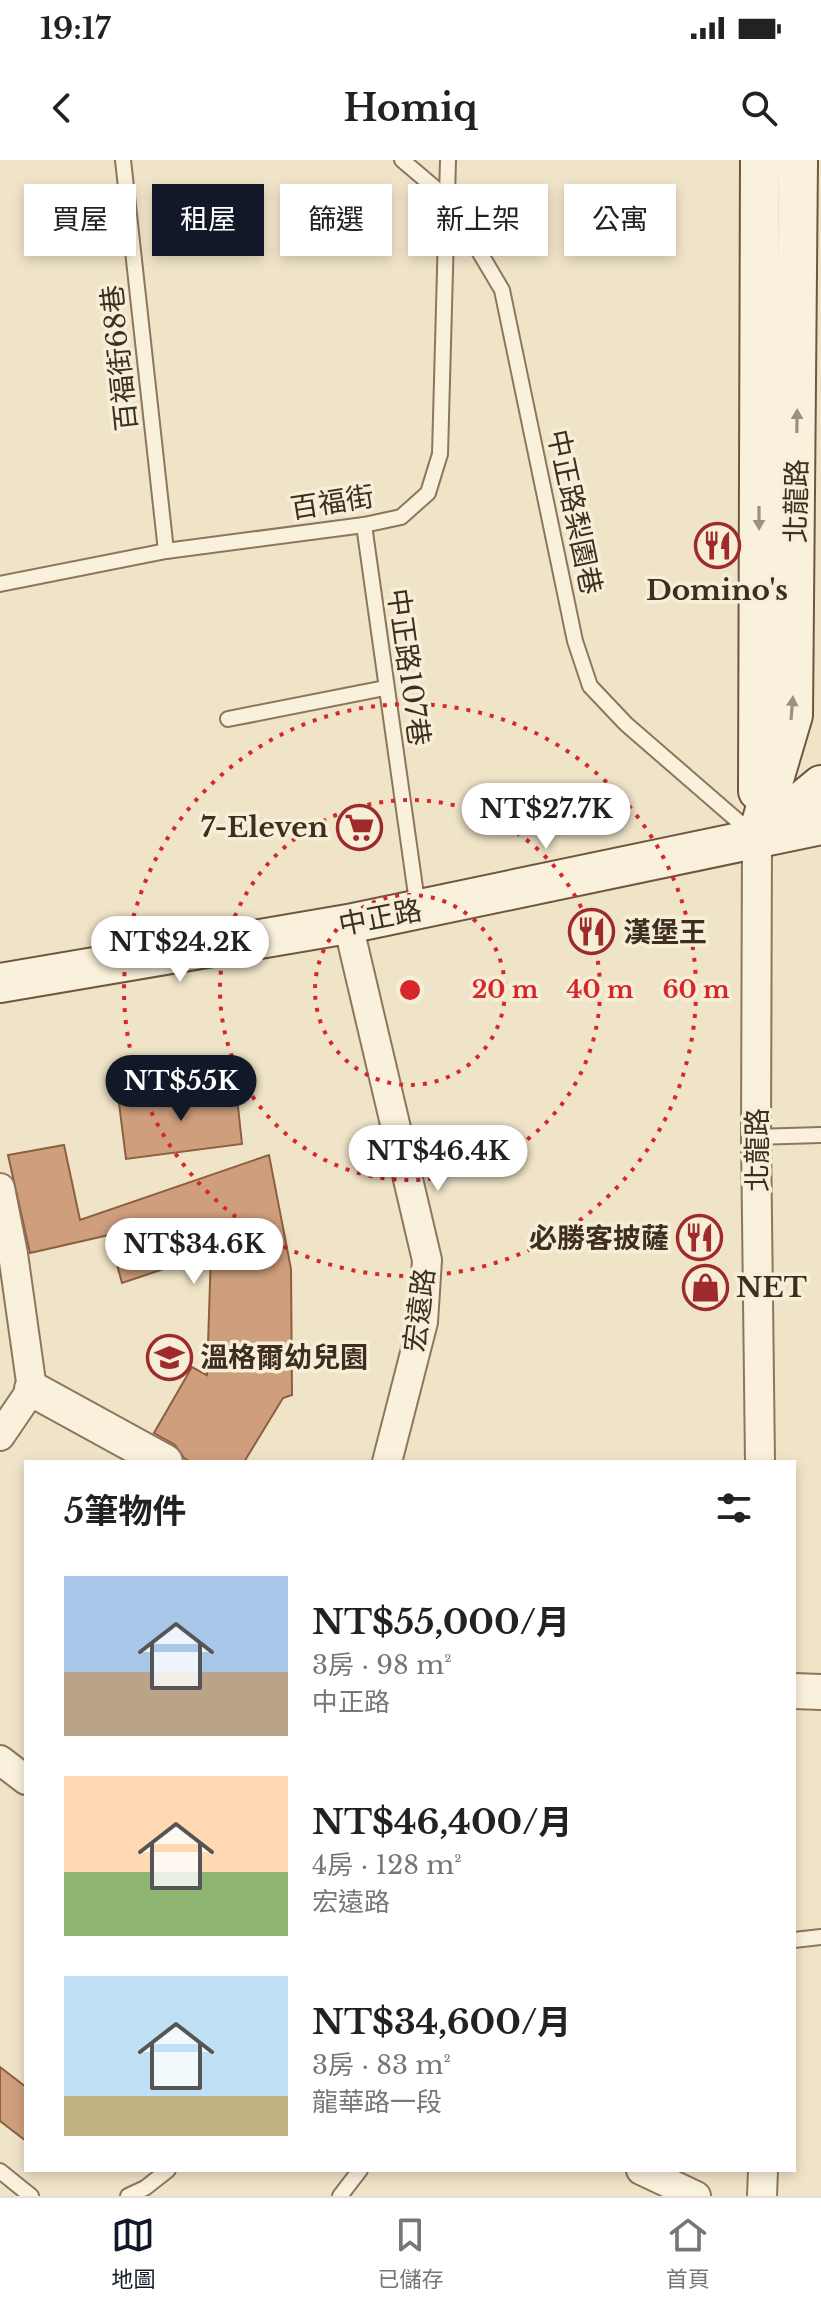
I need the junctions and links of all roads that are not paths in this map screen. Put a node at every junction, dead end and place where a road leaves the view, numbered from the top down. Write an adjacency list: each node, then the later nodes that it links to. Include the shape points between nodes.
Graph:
1 (123, 160): 12 (lane, 百福街68巷)
2 (402, 160): 6 (lane, 中正路梨園巷)
3 (448, 160): 7 (lane, 百福街)
4 (760, 160): 10 (main road, 北龍路)
5 (798, 160): 10 (main road, 北龍路)
6 (430, 184)
7 (448, 184)
8 (446, 256): 11 (lane, 百福街, via 440,454 428,493 401,517)
9 (482, 256): 18 (lane, 中正路梨園巷, via 502,290 575,641 590,686 626,724)
10 (784, 327): 18 (main road, 北龍路)
11 (364, 525): 12 (lane, 百福街); 14 (lane, 中正路107巷)
12 (166, 551): 13 (lane, 百福街)
13 (0, 584)
14 (385, 688): 15 (lane); 19 (lane, 中正路107巷)
15 (228, 719)
16 (821, 785): 18 (main road, 中正路)
17 (821, 825): 18 (main road, 中正路)
18 (757, 837): 19 (main road, 中正路); 23 (street, 北龍路)
19 (418, 910): 20 (main road, 中正路)
20 (348, 924): 21 (main road, 中正路); 29 (street, 宏遠路, via 427,1260 423,1322)
21 (0, 983)
22 (821, 1135): 23 (lane)
23 (756, 1137): 30 (street, 北龍路)
24 (0, 1188): 25 (street)
25 (6, 1255): 26 (street)
26 (32, 1389): 27 (street); 28 (street)
27 (0, 1436)
28 (161, 1460)
29 (388, 1460)
30 (760, 1460)
31 (796, 1691): 32 (street)
32 (821, 1692)
33 (0, 1760): 34 (street)
34 (24, 1778)
35 (821, 1937): 36 (lane)
36 (796, 1940)
37 (0, 2171): 42 (lane)
38 (165, 2172): 43 (lane)
39 (358, 2172): 44 (lane)
40 (645, 2172): 45 (street)
41 (763, 2172): 46 (street)
42 (31, 2196)
43 (128, 2196)
44 (340, 2196)
45 (696, 2196)
46 (762, 2196)

